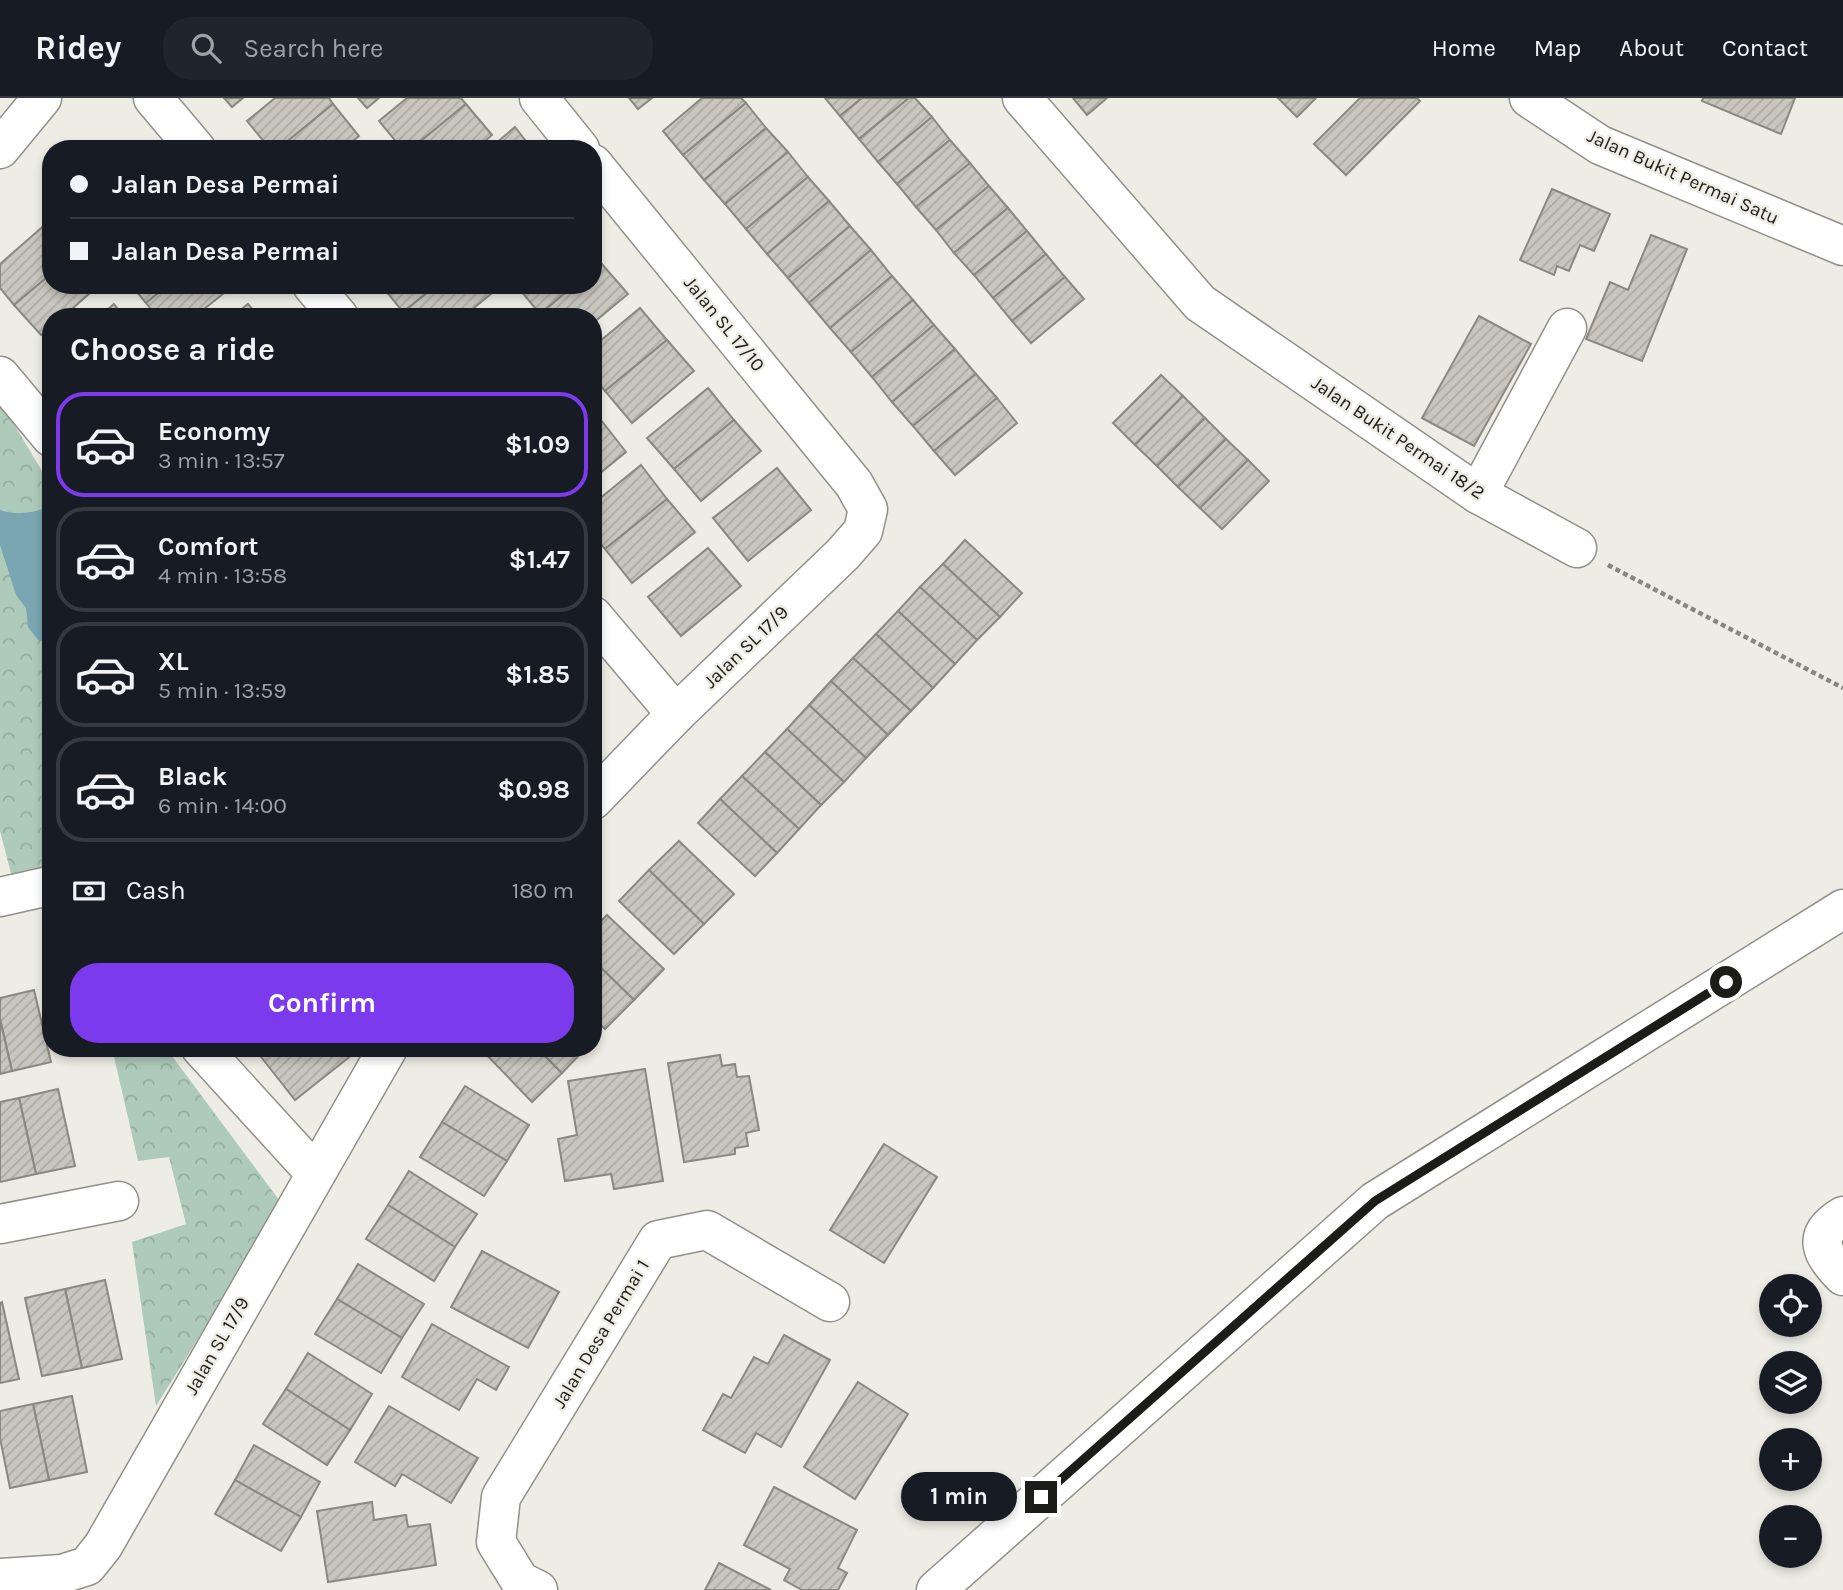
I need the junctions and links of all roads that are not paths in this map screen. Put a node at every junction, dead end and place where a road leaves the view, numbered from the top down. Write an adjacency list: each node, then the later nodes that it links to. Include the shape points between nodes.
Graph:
1 (42, 98): 8 (street)
2 (153, 98): 6 (street)
3 (539, 98): 7 (street)
4 (1022, 98): 17 (street, Jalan Bukit Permai 18/2, via 1200,303)
5 (1529, 98): 10 (street, Jalan Bukit Permai Satu, via 1600,145)
6 (189, 140)
7 (573, 140)
8 (0, 149)
9 (602, 175): 16 (street, Jalan SL 17/10)
10 (1843, 246)
11 (320, 294): 12 (street)
12 (331, 308)
13 (1567, 328): 17 (street)
14 (0, 376): 15 (street)
15 (42, 426)
16 (854, 484): 20 (street, Jalan SL 17/9, via 868,509 863,531)
17 (1478, 494): 18 (street, Jalan Bukit Permai 18/2)
18 (1577, 548)
19 (602, 627): 20 (street)
20 (676, 714): 21 (street, Jalan SL 17/9)
21 (602, 791)
22 (42, 887): 23 (street)
23 (0, 897)
24 (1843, 909): 35 (street, via 1375,1201)
25 (209, 1057): 27 (street)
26 (383, 1057): 27 (street, Jalan SL 17/9)
27 (316, 1173): 33 (street, Jalan SL 17/9, via 88,1566 62,1574)
28 (119, 1201): 29 (street)
29 (0, 1224)
30 (1832, 1229): 31 (street, via 1825,1257)
31 (1843, 1276)
32 (830, 1301): 34 (street, Jalan Desa Permai 1, via 707,1230 658,1240 501,1497 496,1542 520,1581)
33 (0, 1578)
34 (538, 1590)
35 (936, 1590)

